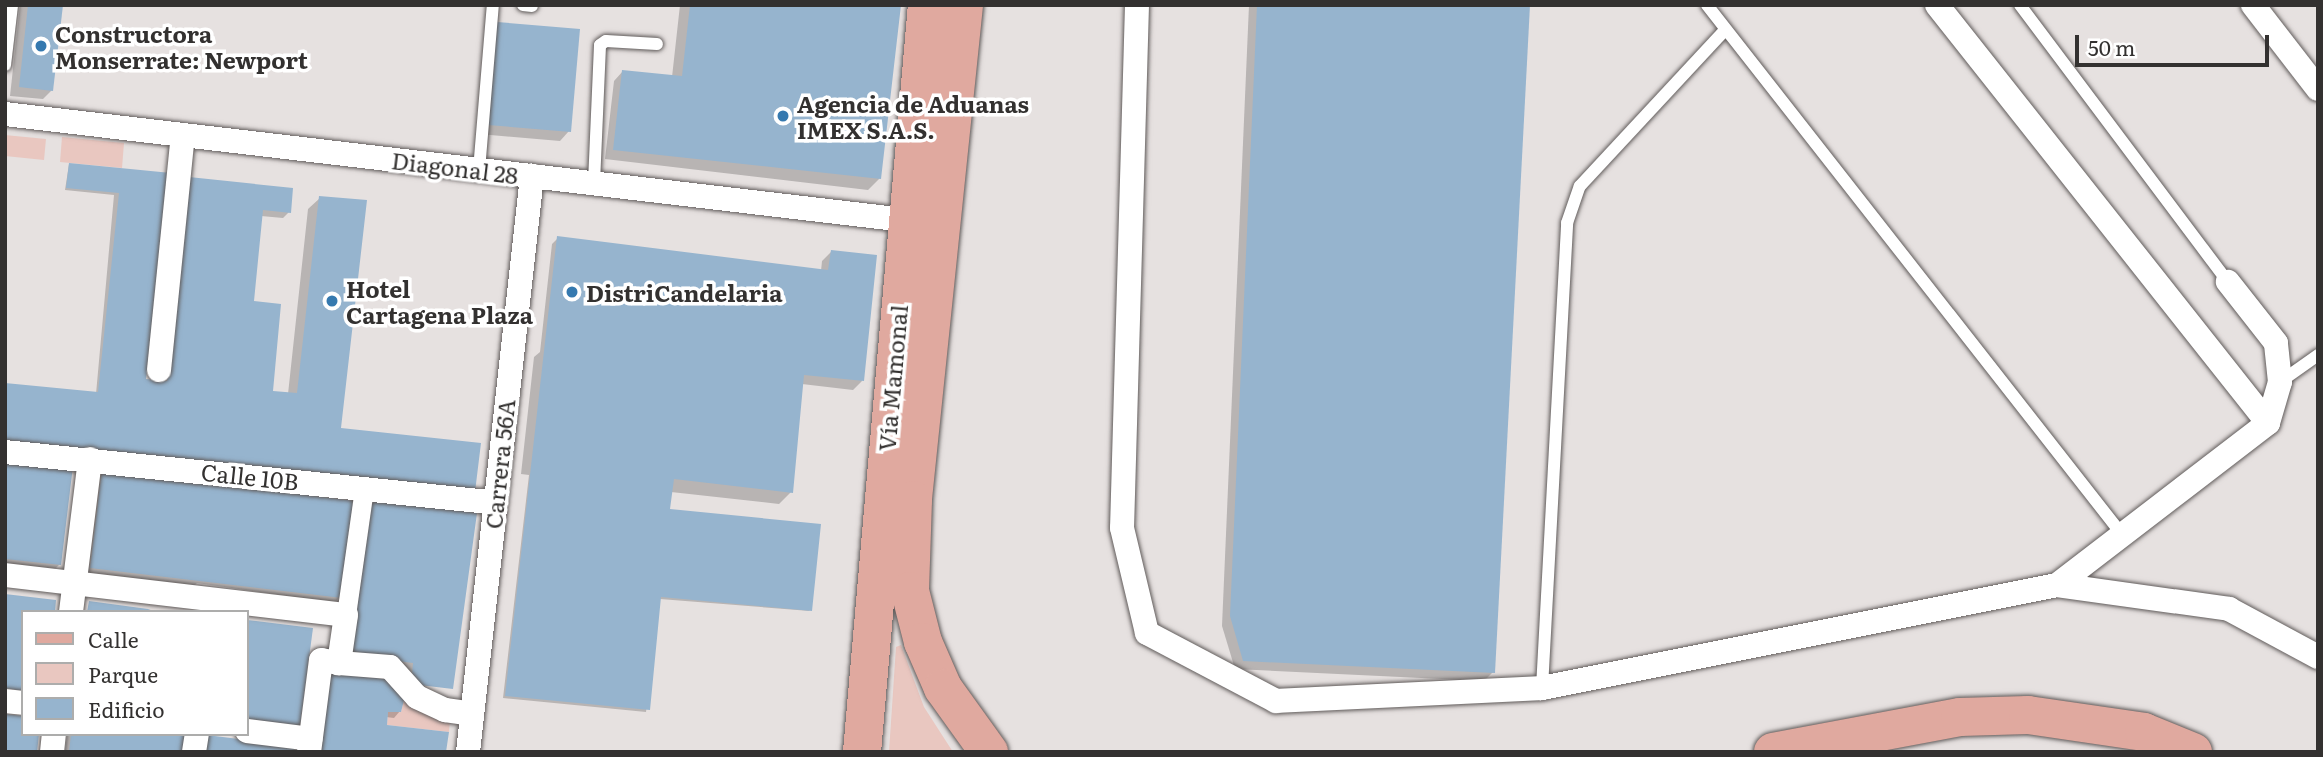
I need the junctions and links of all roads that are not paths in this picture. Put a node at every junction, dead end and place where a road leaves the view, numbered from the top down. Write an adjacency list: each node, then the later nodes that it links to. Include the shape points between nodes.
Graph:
1 (12, 5): 10 (lane)
2 (492, 5): 17 (lane)
3 (927, 5): 20 (main road, Vía Mamonal)
4 (964, 5): 45 (main road, Vía Mamonal, via 913,500 910,592 923,642 943,688)
5 (1138, 5): 39 (street, via 1122,528 1147,633 1276,701)
6 (1707, 5): 11 (lane)
7 (1937, 5): 25 (street)
8 (2020, 5): 21 (lane)
9 (2253, 5): 14 (street)
10 (8, 27): 13 (lane)
11 (1725, 30): 30 (lane); 39 (lane, via 1580,186 1567,223)
12 (657, 44): 19 (lane, via 606,41 600,45)
13 (5, 65)
14 (2318, 89)
15 (5, 114): 16 (street, Diagonal 28)
16 (183, 135): 17 (street, Diagonal 28); 23 (street)
17 (479, 170): 18 (street, Diagonal 28)
18 (532, 176): 19 (street, Diagonal 28); 29 (street, Carrera 56A)
19 (594, 183): 20 (street, Diagonal 28)
20 (905, 220): 44 (main road, Vía Mamonal)
21 (2228, 282): 24 (street, via 2276,343)
22 (2318, 355): 24 (lane)
23 (159, 370)
24 (2280, 382): 25 (street)
25 (2268, 423): 30 (street)
26 (5, 452): 27 (street, Calle 10B)
27 (90, 458): 28 (street, Calle 10B); 32 (street)
28 (364, 488): 29 (street, Calle 10B); 36 (street)
29 (495, 503): 40 (street, Carrera 56A)
30 (2124, 537): 33 (street)
31 (5, 575): 32 (street)
32 (75, 583): 34 (street); 35 (street)
33 (2057, 585): 37 (street, via 2229,609); 39 (street)
34 (215, 606): 36 (street)
35 (71, 610)
36 (346, 615): 38 (street)
37 (2318, 657)
38 (339, 663): 40 (street, via 390,667 417,697 444,710); 42 (street, via 321,660)
39 (1542, 688)
40 (472, 714): 43 (street, Carrera 56A)
41 (248, 731): 42 (street)
42 (310, 745)
43 (468, 752)
44 (862, 752)
45 (989, 752)
46 (1773, 752): 47 (main road, via 1960,717 2028,715 2144,732)
47 (2193, 752)

